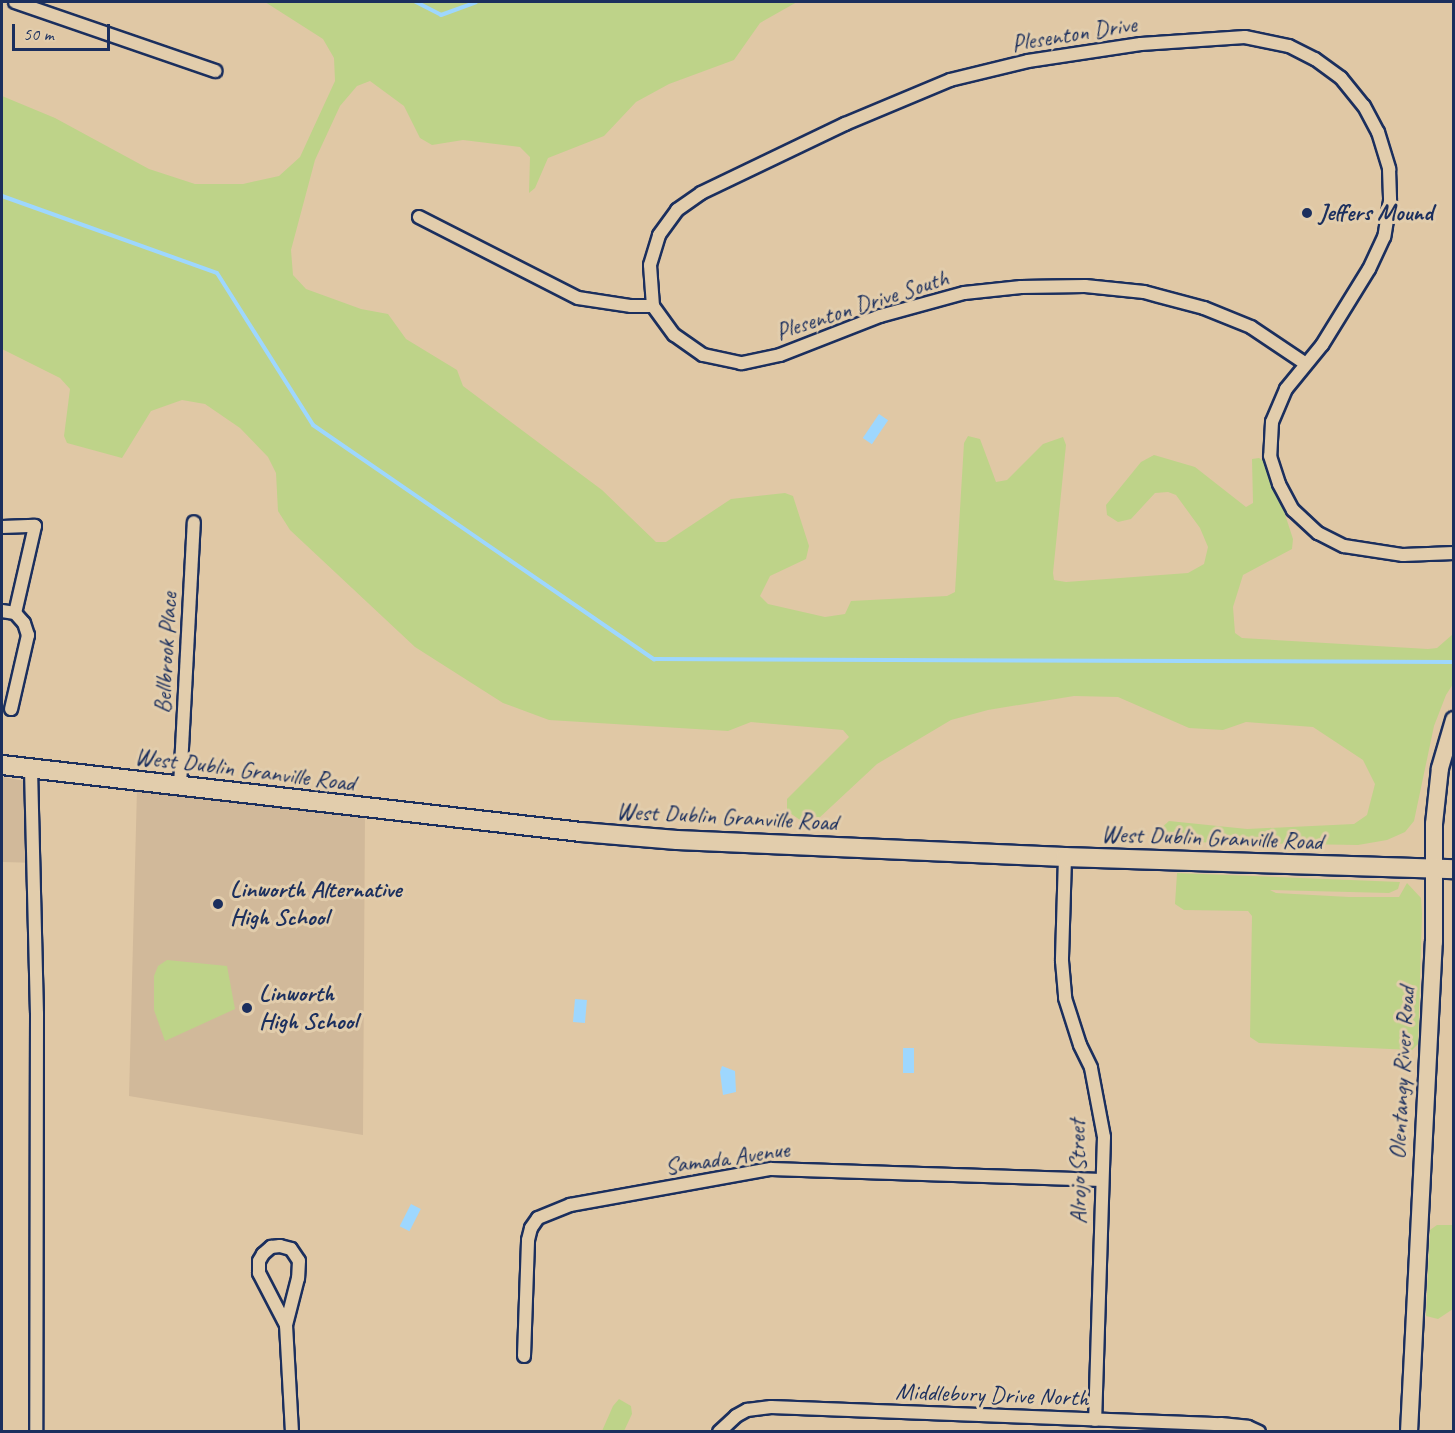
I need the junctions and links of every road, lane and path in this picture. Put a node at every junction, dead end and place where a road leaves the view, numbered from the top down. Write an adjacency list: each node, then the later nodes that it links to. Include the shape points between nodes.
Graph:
1 (15, 2): 2 (street)
2 (215, 71)
3 (419, 217): 4 (street, via 578,298)
4 (653, 306): 5 (street, Plesenton Drive South, via 674,335 703,355 741,363 780,355 880,316 964,293 1085,286 1144,292 1204,308 1251,327); 5 (street, Plesenton Drive, via 650,265 659,235 677,210 701,193 845,124 950,80 1028,61 1141,44 1261,38 1315,59 1341,78 1364,106 1378,132 1389,169 1390,201 1383,237 1370,269)
5 (1306, 364): 8 (street, Plesenton Drive, via 1286,389 1272,422 1270,456 1293,510 1318,533 1344,546 1403,555)
6 (194, 522): 15 (street, Bellbrook Place)
7 (2, 527): 10 (street, via 35,526)
8 (1454, 553)
9 (2, 611): 10 (street)
10 (15, 613): 11 (street, via 24,622 28,635)
11 (11, 709)
12 (1454, 720): 17 (main road, Olentangy River Road, via 1440,768 1434,824)
13 (2, 765): 14 (main road, West Dublin Granville Road)
14 (31, 769): 15 (main road, West Dublin Granville Road); 23 (street, via 37,1014)
15 (180, 786): 16 (main road, West Dublin Granville Road, via 609,835)
16 (1065, 857): 17 (main road, West Dublin Granville Road); 18 (street, Alrojo Street, via 1065,998 1091,1068 1104,1137)
17 (1444, 869): 26 (main road, Olentangy River Road)
18 (1102, 1180): 20 (street, Samada Avenue, via 771,1169 570,1205 538,1218 528,1240); 21 (street, Alrojo Street)
19 (286, 1325): 19 (street, via 299,1261 291,1249 271,1247 262,1254 259,1273); 24 (street)
20 (524, 1356)
21 (1095, 1420): 22 (street, Middlebury Drive North, via 771,1407 747,1410); 25 (street, Middlebury Drive North, via 1238,1426)
22 (723, 1427)
23 (36, 1431)
24 (292, 1431)
25 (1259, 1431)
26 (1409, 1431)

